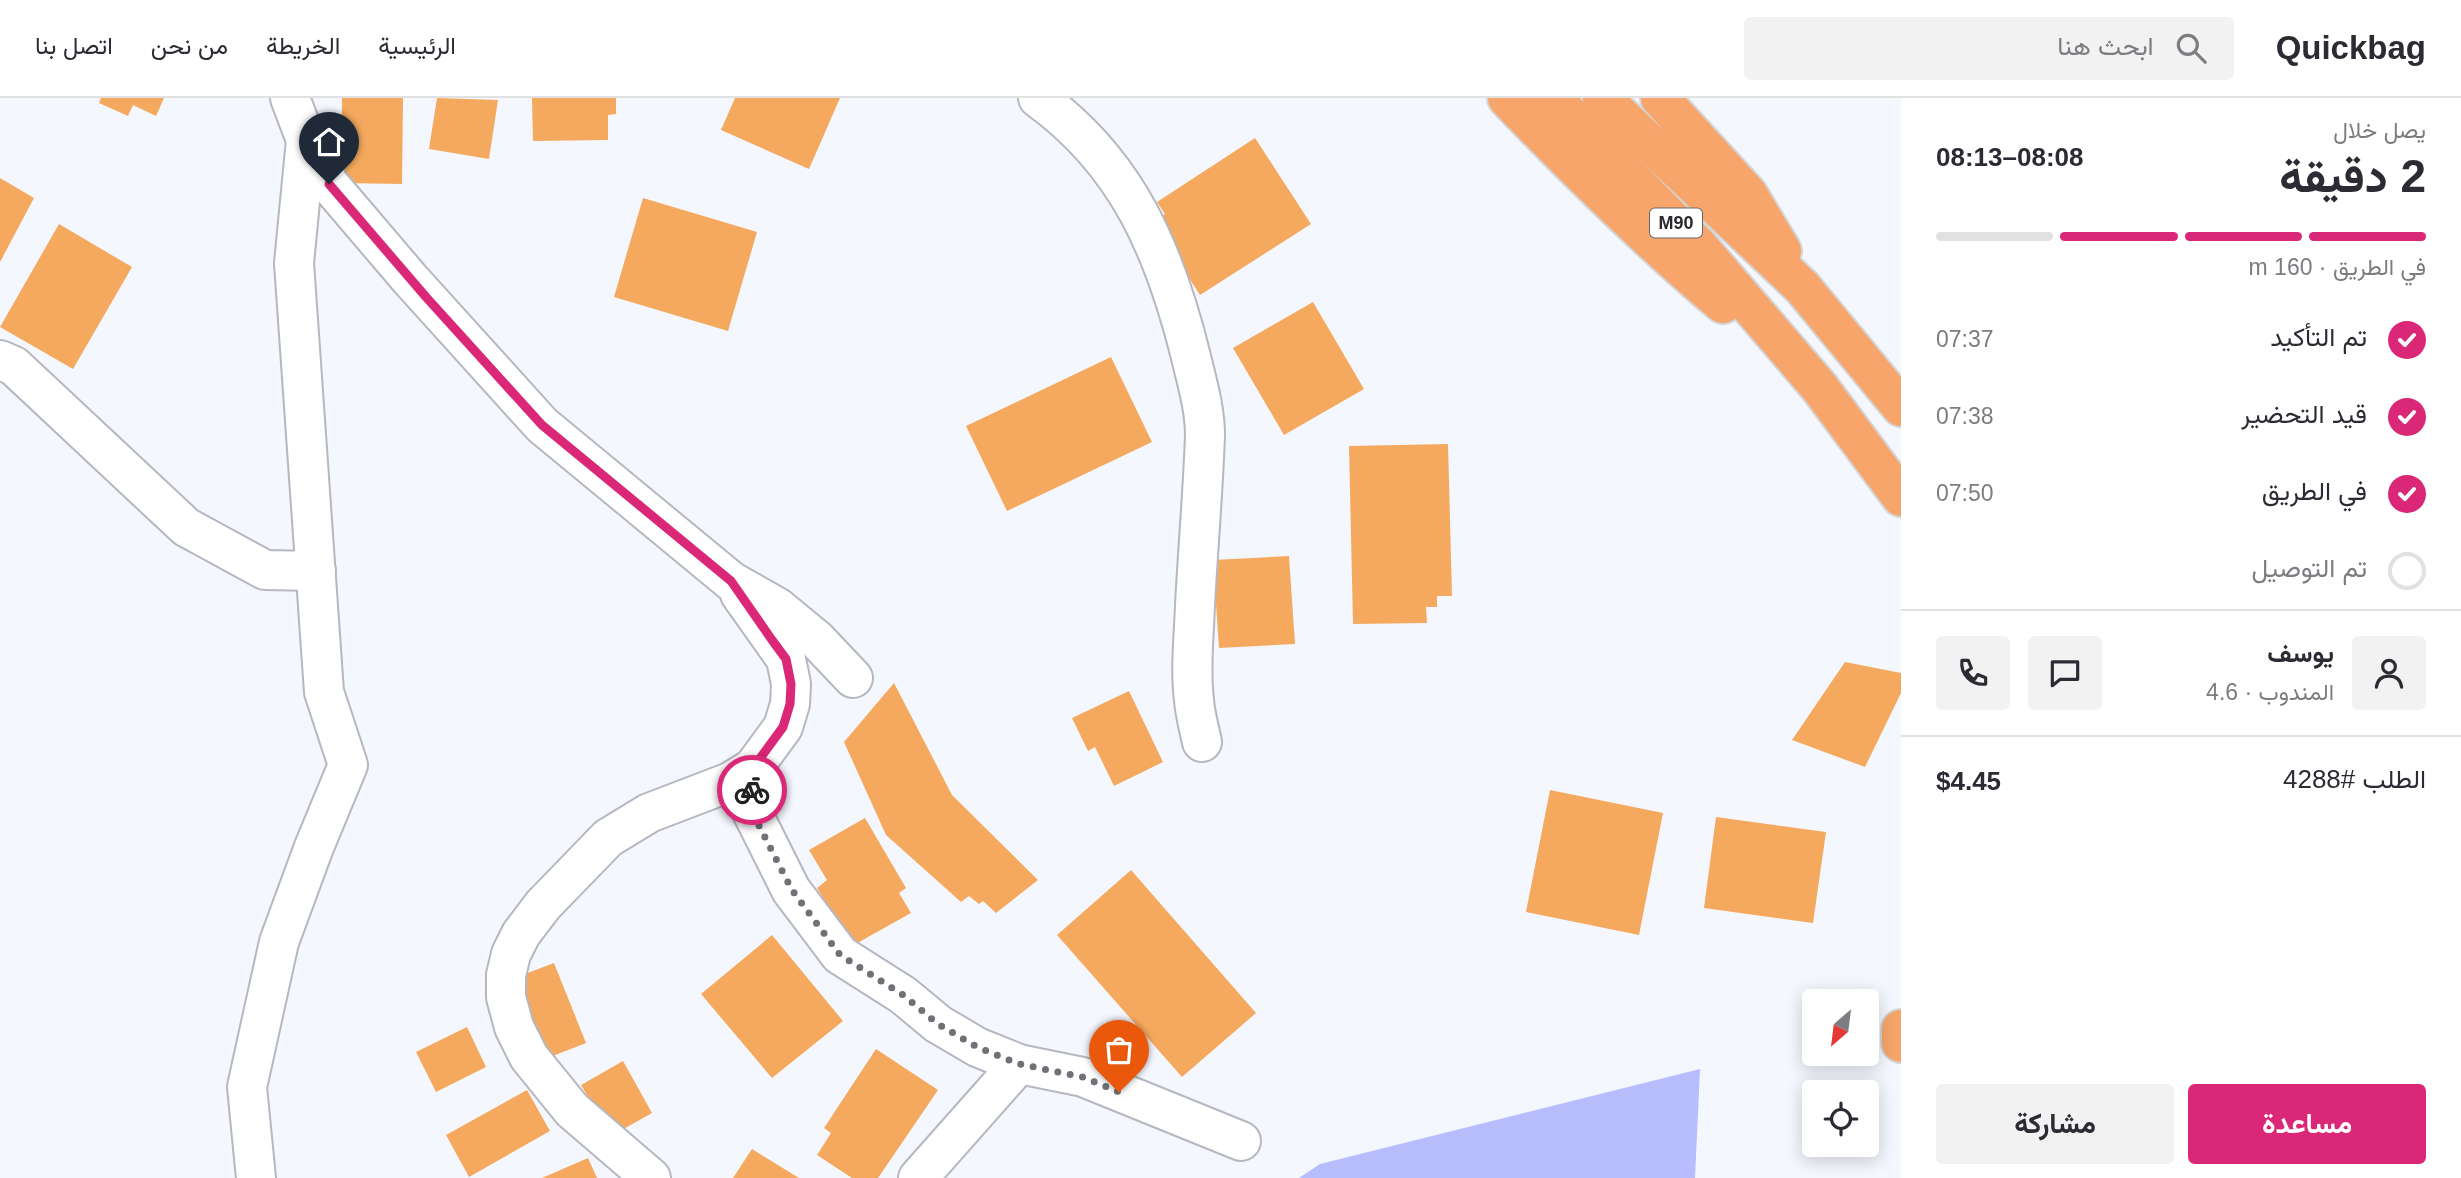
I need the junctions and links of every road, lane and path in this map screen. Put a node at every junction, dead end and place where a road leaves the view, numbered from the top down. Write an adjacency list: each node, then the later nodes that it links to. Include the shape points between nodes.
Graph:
1 (290, 98): 7 (street)
2 (1038, 98): 16 (street, via 1110,166 1147,224 1187,342 1205,431 1191,662)
3 (1507, 98): 9 (highway, via 1676,263)
4 (1553, 98): 9 (highway, M90, via 1700,248)
5 (1602, 98): 8 (highway, M90)
6 (1660, 98): 8 (highway, via 1748,194)
7 (306, 140): 13 (street, via 294,263); 14 (street, via 329,184 362,224 542,425)
8 (1802, 287): 11 (highway, M90)
9 (1791, 355): 12 (highway, M90)
10 (0, 360): 13 (street, via 15,366 186,527 265,570)
11 (1901, 407)
12 (1901, 497)
13 (316, 571): 22 (street, via 324,692 348,765 273,968 247,1087)
14 (731, 581): 15 (street, via 777,607); 17 (street, via 786,659 791,684 783,727)
15 (853, 678)
16 (1202, 742)
17 (753, 768): 20 (street, via 751,810 792,890 840,955 903,995 938,1024); 23 (street, via 730,782 649,813 608,838 543,905 511,954 506,997 528,1057 572,1110)
18 (1901, 1029): 19 (highway)
19 (1901, 1043)
20 (1019, 1064): 21 (street, via 1083,1077); 24 (street)
21 (1241, 1140)
22 (256, 1178)
23 (651, 1178)
24 (918, 1178)

